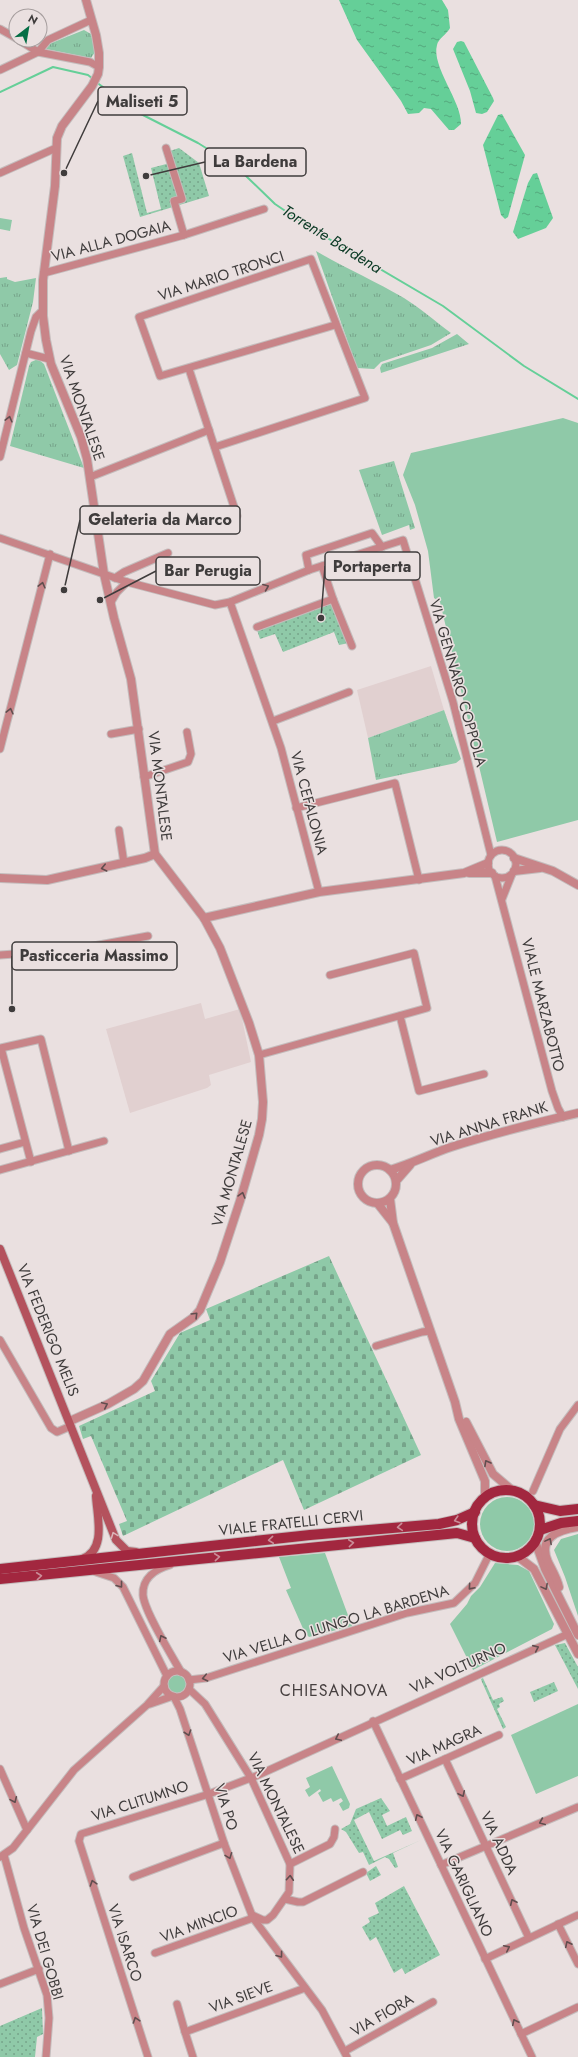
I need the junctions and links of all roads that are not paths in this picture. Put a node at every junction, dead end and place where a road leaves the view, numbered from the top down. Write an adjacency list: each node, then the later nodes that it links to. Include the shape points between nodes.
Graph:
1 (86, 0): 2 (street, VIA MONTALESE)
2 (91, 20): 4 (street, via 48,40); 6 (street, VIA MONTALESE, via 98,47)
3 (32, 48): 4 (street)
4 (38, 52): 5 (street); 6 (street, via 90,62)
5 (0, 70)
6 (99, 70): 7 (street, VIA MONTALESE, via 92,86 62,126)
7 (56, 148): 9 (street); 12 (street, VIA MONTALESE, via 55,186)
8 (166, 148): 11 (street, VIA ALLA DOGAIA, via 182,199 174,201)
9 (0, 173)
10 (264, 209): 11 (street, VIA ALLA DOGAIA)
11 (184, 235): 12 (street, VIA ALLA DOGAIA)
12 (44, 273): 13 (street, VIA MONTALESE)
13 (43, 310): 15 (street, via 33,324); 16 (street, VIA MONTALESE)
14 (335, 325): 17 (street); 17 (street, VIA MARIO TRONCI, via 311,259 139,317 160,376); 19 (street, via 365,398)
15 (26, 352): 16 (street); 20 (street, one-way to 15)
16 (50, 359): 21 (street, VIA MONTALESE, via 80,437)
17 (189, 369): 18 (street)
18 (209, 430): 19 (street); 21 (street)
19 (215, 447): 22 (street)
20 (0, 457)
21 (90, 477): 29 (street, VIA MONTALESE)
22 (237, 516)
23 (0, 538): 26 (street)
24 (382, 547): 27 (street); 28 (street, via 372,533 306,555); 46 (street, VIA GENNARO COPPOLA, via 403,540 452,702)
25 (168, 553): 30 (street)
26 (50, 554): 29 (street); 42 (street, one-way to 26)
27 (322, 566): 28 (street); 32 (street)
28 (309, 570): 34 (street, one-way to 28)
29 (104, 574): 30 (street); 33 (street, VIA MONTALESE)
30 (115, 578): 31 (street)
31 (128, 582): 33 (street); 34 (street, via 209,604)
32 (333, 599): 35 (street); 36 (street)
33 (111, 602): 39 (street, VIA MONTALESE)
34 (230, 602): 38 (street, VIA CEFALONIA)
35 (257, 627)
36 (352, 646)
37 (349, 692): 38 (street)
38 (273, 721): 44 (street, VIA CEFALONIA)
39 (139, 729): 41 (street); 43 (street, VIA MONTALESE)
40 (187, 732): 43 (street, via 191,754 188,762)
41 (111, 734)
42 (0, 749)
43 (144, 777): 48 (street, VIA MONTALESE)
44 (296, 808): 57 (street, via 395,783); 59 (street, VIA CEFALONIA)
45 (119, 830): 51 (street)
46 (486, 835): 47 (street, VIA GENNARO COPPOLA); 50 (street, VIA GENNARO COPPOLA)
47 (499, 850): 49 (street, via 507,851); 50 (street)
48 (155, 854): 51 (street); 61 (street, VIA MONTALESE)
49 (514, 858): 52 (street); 53 (street, via 516,864)
50 (490, 859): 54 (street); 55 (street)
51 (124, 863): 56 (street, one-way to 56, via 46,880)
52 (542, 867): 53 (street); 58 (street)
53 (513, 872): 55 (street, via 502,878); 60 (street)
54 (464, 873): 55 (street); 57 (street)
55 (494, 875): 60 (street, VIALE MARZABOTTO)
56 (0, 878)
57 (419, 880): 59 (street)
58 (578, 885)
59 (319, 892): 61 (street)
60 (502, 899): 70 (street, VIALE MARZABOTTO, via 552,1091)
61 (204, 918): 67 (street, VIA MONTALESE, via 220,948)
62 (148, 936): 63 (street, via 72,950)
63 (0, 955)
64 (330, 975): 65 (street, via 414,953 427,1008)
65 (400, 1016): 67 (street); 68 (street, via 419,1091)
66 (1, 1049): 72 (street); 74 (street, via 41,1039)
67 (259, 1055): 89 (street, VIA MONTALESE, one-way to 67, via 134,1389 143,1381 170,1334 194,1318 200,1310 234,1222 259,1135 263,1094)
68 (484, 1074)
69 (578, 1113): 70 (street, VIA ANNA FRANK)
70 (563, 1117): 76 (street, VIA ANNA FRANK, via 448,1148)
71 (104, 1141): 74 (street)
72 (26, 1142): 73 (street); 75 (street)
73 (0, 1149)
74 (69, 1151): 75 (street)
75 (31, 1162): 77 (street)
76 (410, 1164): 78 (street, VIA ANNA FRANK); 79 (street)
77 (0, 1170)
78 (390, 1170): 79 (street); 81 (street, via 385,1166 373,1165 359,1177 358,1190 361,1195)
79 (396, 1181): 80 (street, via 396,1188)
80 (390, 1199): 81 (street); 82 (street)
81 (378, 1204): 82 (street)
82 (393, 1223): 84 (street)
83 (0, 1249): 89 (main road, VIA FEDERIGO MELIS)
84 (430, 1331): 86 (street); 87 (street)
85 (0, 1340): 89 (street, via 51,1428 57,1432)
86 (376, 1346)
87 (455, 1402): 91 (street, one-way to 87, via 493,1474); 93 (street, via 459,1419 485,1481)
88 (578, 1405): 92 (street, via 560,1429)
89 (70, 1423): 90 (main road)
90 (95, 1491): 103 (main road, one-way to 90, via 127,1551 121,1547); 105 (main road, via 98,1541 92,1554)
91 (513, 1491): 93 (main road, via 496,1492); 94 (main road, via 523,1495)
92 (533, 1491)
93 (485, 1498): 96 (main road)
94 (534, 1505): 95 (main road, via 552,1511); 99 (main road, via 539,1517)
95 (578, 1509)
96 (475, 1512): 100 (main road, via 473,1525); 103 (main road, VIALE FRATELLI CERVI, one-way to 103, via 439,1524 310,1535)
97 (578, 1521): 99 (main road, via 560,1523)
98 (578, 1528): 110 (street, one-way to 98, via 545,1550 554,1533)
99 (540, 1530): 101 (main road)
100 (476, 1538): 102 (main road); 106 (main road, VIALE FRATELLI CERVI, one-way to 100, via 457,1533)
101 (535, 1541): 104 (main road, via 528,1550); 110 (street, via 542,1562)
102 (490, 1553): 104 (main road, via 503,1558); 116 (street, VIA VELLA O LUNGO LA BARDENA, one-way to 116, via 475,1583 454,1603 407,1614 206,1678)
103 (144, 1554): 105 (main road, VIALE FRATELLI CERVI)
104 (517, 1556): 111 (street, one-way to 111, via 534,1569)
105 (74, 1562): 107 (main road, VIALE FRATELLI CERVI)
106 (179, 1562): 108 (main road, VIALE FRATELLI CERVI); 114 (street, one-way to 106, via 163,1642 143,1594 152,1573)
107 (0, 1570)
108 (86, 1571): 109 (main road, VIALE FRATELLI CERVI, one-way to 108); 115 (street, one-way to 115, via 108,1575 121,1584)
109 (0, 1579)
110 (563, 1604): 112 (street)
111 (568, 1634): 113 (street); 121 (street, VIA VOLTURNO, one-way to 111)
112 (578, 1635)
113 (578, 1654)
114 (181, 1672): 115 (street); 116 (street)
115 (167, 1676): 117 (street)
116 (189, 1680): 118 (street)
117 (164, 1686): 119 (street); 120 (street)
118 (189, 1689): 119 (street, via 184,1695); 125 (street, VIA MONTALESE, via 205,1704)
119 (173, 1697): 120 (street); 127 (street, VIA PO, one-way to 127, via 180,1709)
120 (147, 1705): 130 (street, via 74,1770)
121 (373, 1721): 125 (street, VIA VOLTURNO, one-way to 125); 126 (street, VIA GARIGLIANO)
122 (499, 1735): 123 (street, VIA MAGRA)
123 (445, 1759): 126 (street, VIA MAGRA); 133 (street, VIA ADDA, one-way to 133)
124 (0, 1769): 130 (street, one-way to 130)
125 (251, 1778): 127 (street, VIA CLITUMNO); 135 (street, VIA MONTALESE)
126 (400, 1779): 136 (street, VIA GARIGLIANO, one-way to 126)
127 (209, 1794): 131 (street, VIA CLITUMNO, via 85,1832); 132 (street, VIA PO)
128 (578, 1807): 133 (street, one-way to 133)
129 (335, 1829): 135 (street, via 330,1844)
130 (27, 1830): 134 (street)
131 (80, 1836): 157 (street, VIA ISARCO, one-way to 131, via 79,1841)
132 (224, 1843): 138 (street); 141 (street, VIA PO, one-way to 141)
133 (486, 1846): 136 (street); 143 (street, VIA ADDA, one-way to 133)
134 (2, 1856): 147 (street, VIA DEI GOBBI)
135 (290, 1864): 139 (street, VIA MONTALESE, one-way to 135)
136 (441, 1865): 145 (street, VIA GARIGLIANO)
137 (363, 1872): 139 (street, via 303,1902)
138 (133, 1878)
139 (285, 1899): 141 (street, VIA MONTALESE, via 267,1920)
140 (578, 1915): 142 (street)
141 (254, 1919): 144 (street, VIA MINCIO); 149 (street, one-way to 149)
142 (558, 1924): 143 (street); 146 (street, one-way to 142)
143 (529, 1938): 145 (street, one-way to 143)
144 (155, 1953)
145 (485, 1959): 154 (street, VIA GARIGLIANO, one-way to 145)
146 (578, 1964)
147 (39, 1969): 148 (street); 156 (street, VIA DEI GOBBI, via 49,2008)
148 (0, 1984)
149 (305, 1988): 153 (street, VIA SIEVE); 155 (street, via 322,2010)
150 (432, 2002): 155 (street, VIA FIORA)
151 (177, 2004): 153 (street)
152 (578, 2007): 154 (street)
153 (185, 2032): 158 (street)
154 (521, 2034): 159 (street, VIA GARIGLIANO)
155 (346, 2054)
156 (46, 2057)
157 (148, 2057)
158 (193, 2057)
159 (532, 2057)

